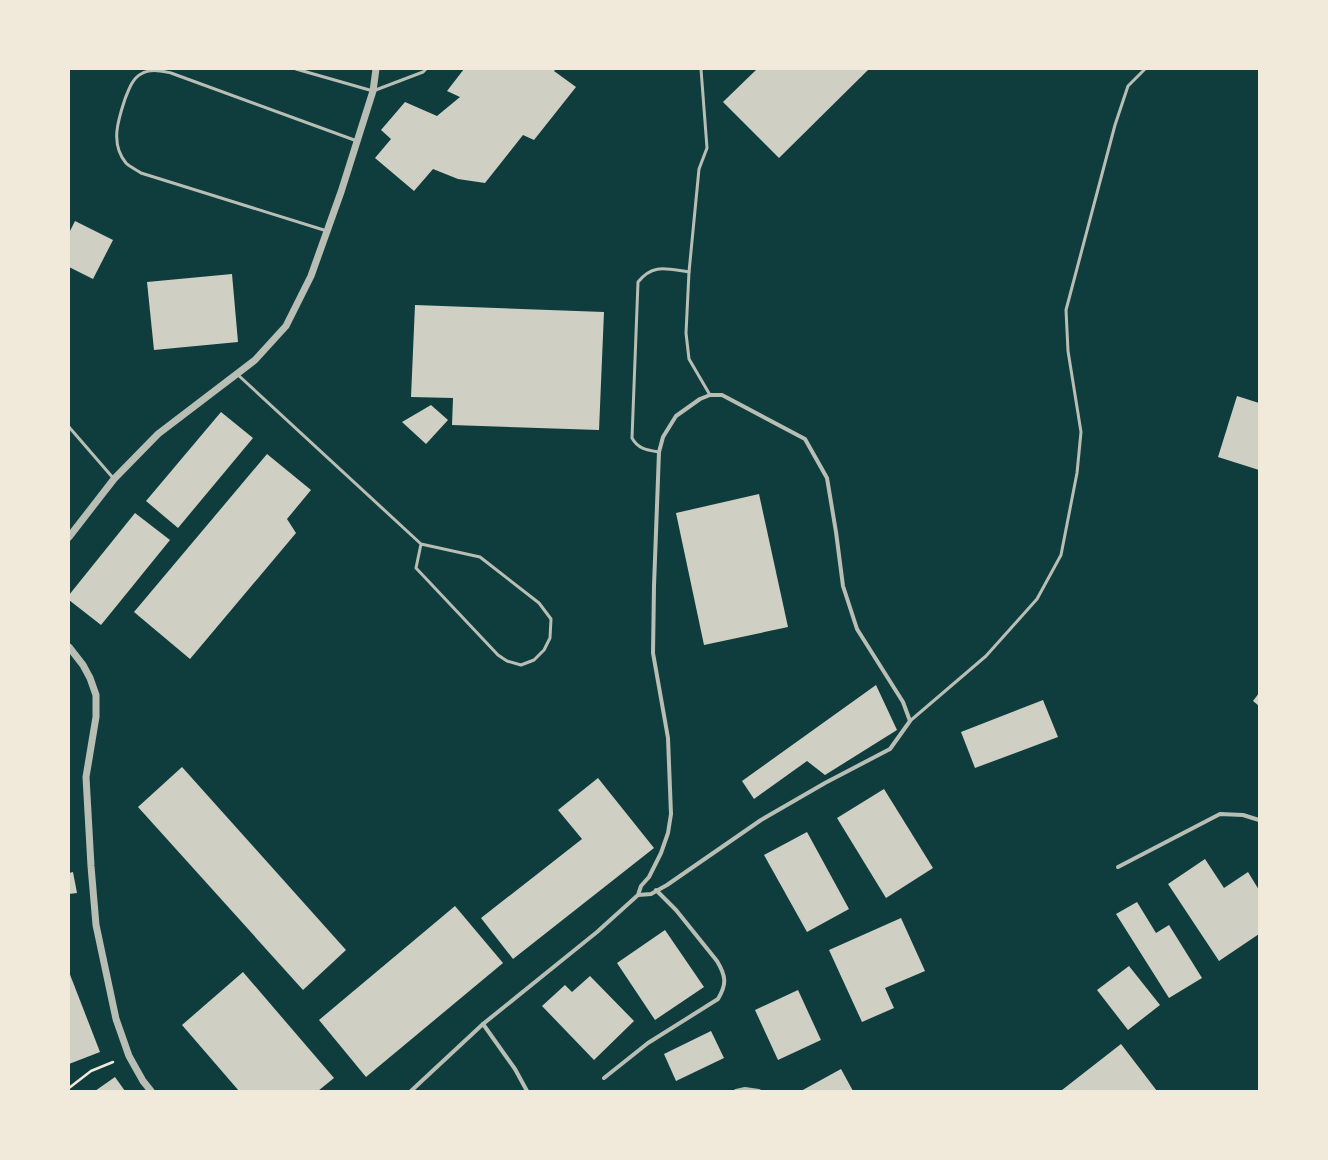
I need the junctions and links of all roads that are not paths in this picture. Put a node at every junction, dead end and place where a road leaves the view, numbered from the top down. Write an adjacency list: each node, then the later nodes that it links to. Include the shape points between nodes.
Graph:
1 (296, 69): 6 (lane)
2 (376, 69): 6 (street)
3 (426, 69): 6 (lane)
4 (701, 69): 9 (lane, via 707,148 700,169)
5 (1145, 69): 18 (lane, via 1128,86 1115,125 1066,310 1068,351 1081,432 1077,473 1061,555 1037,599 986,656)
6 (373, 91): 7 (street)
7 (356, 141): 8 (street); 8 (lane, via 154,69 141,73 132,82 119,117 115,136 120,154 127,164 141,173)
8 (327, 231): 10 (street, via 312,276 286,326 255,360)
9 (689, 272): 11 (lane, via 686,334 689,360); 13 (lane, via 662,268 644,274 638,282 632,438 642,449)
10 (237, 374): 14 (street, via 158,434); 16 (lane)
11 (710, 395): 13 (street, via 676,416 662,437); 18 (street, via 722,395 805,439 827,478 843,586 857,629 903,702)
12 (69, 427): 14 (lane)
13 (658, 452): 22 (street, via 653,653 668,738 671,814 661,853)
14 (114, 479): 15 (street)
15 (69, 537)
16 (421, 544): 16 (lane, via 480,557 539,603 551,619 550,638 544,650 534,660 521,665 498,655 416,568)
17 (69, 647): 25 (street, via 83,664 96,695 96,717 86,777 96,925 116,1019 129,1056)
18 (910, 721): 21 (street, via 890,749 761,820)
19 (1259, 820): 20 (street, via 1243,815 1220,814)
20 (1118, 867)
21 (656, 890): 22 (street, via 651,894); 24 (street, via 676,910 717,961 722,969 725,988 718,999 648,1043)
22 (638, 895): 23 (street, via 597,932)
23 (483, 1024): 26 (street); 27 (street, via 515,1068)
24 (604, 1078)
25 (151, 1091)
26 (411, 1091)
27 (527, 1091)
28 (736, 1091): 29 (street)
29 (759, 1091)

